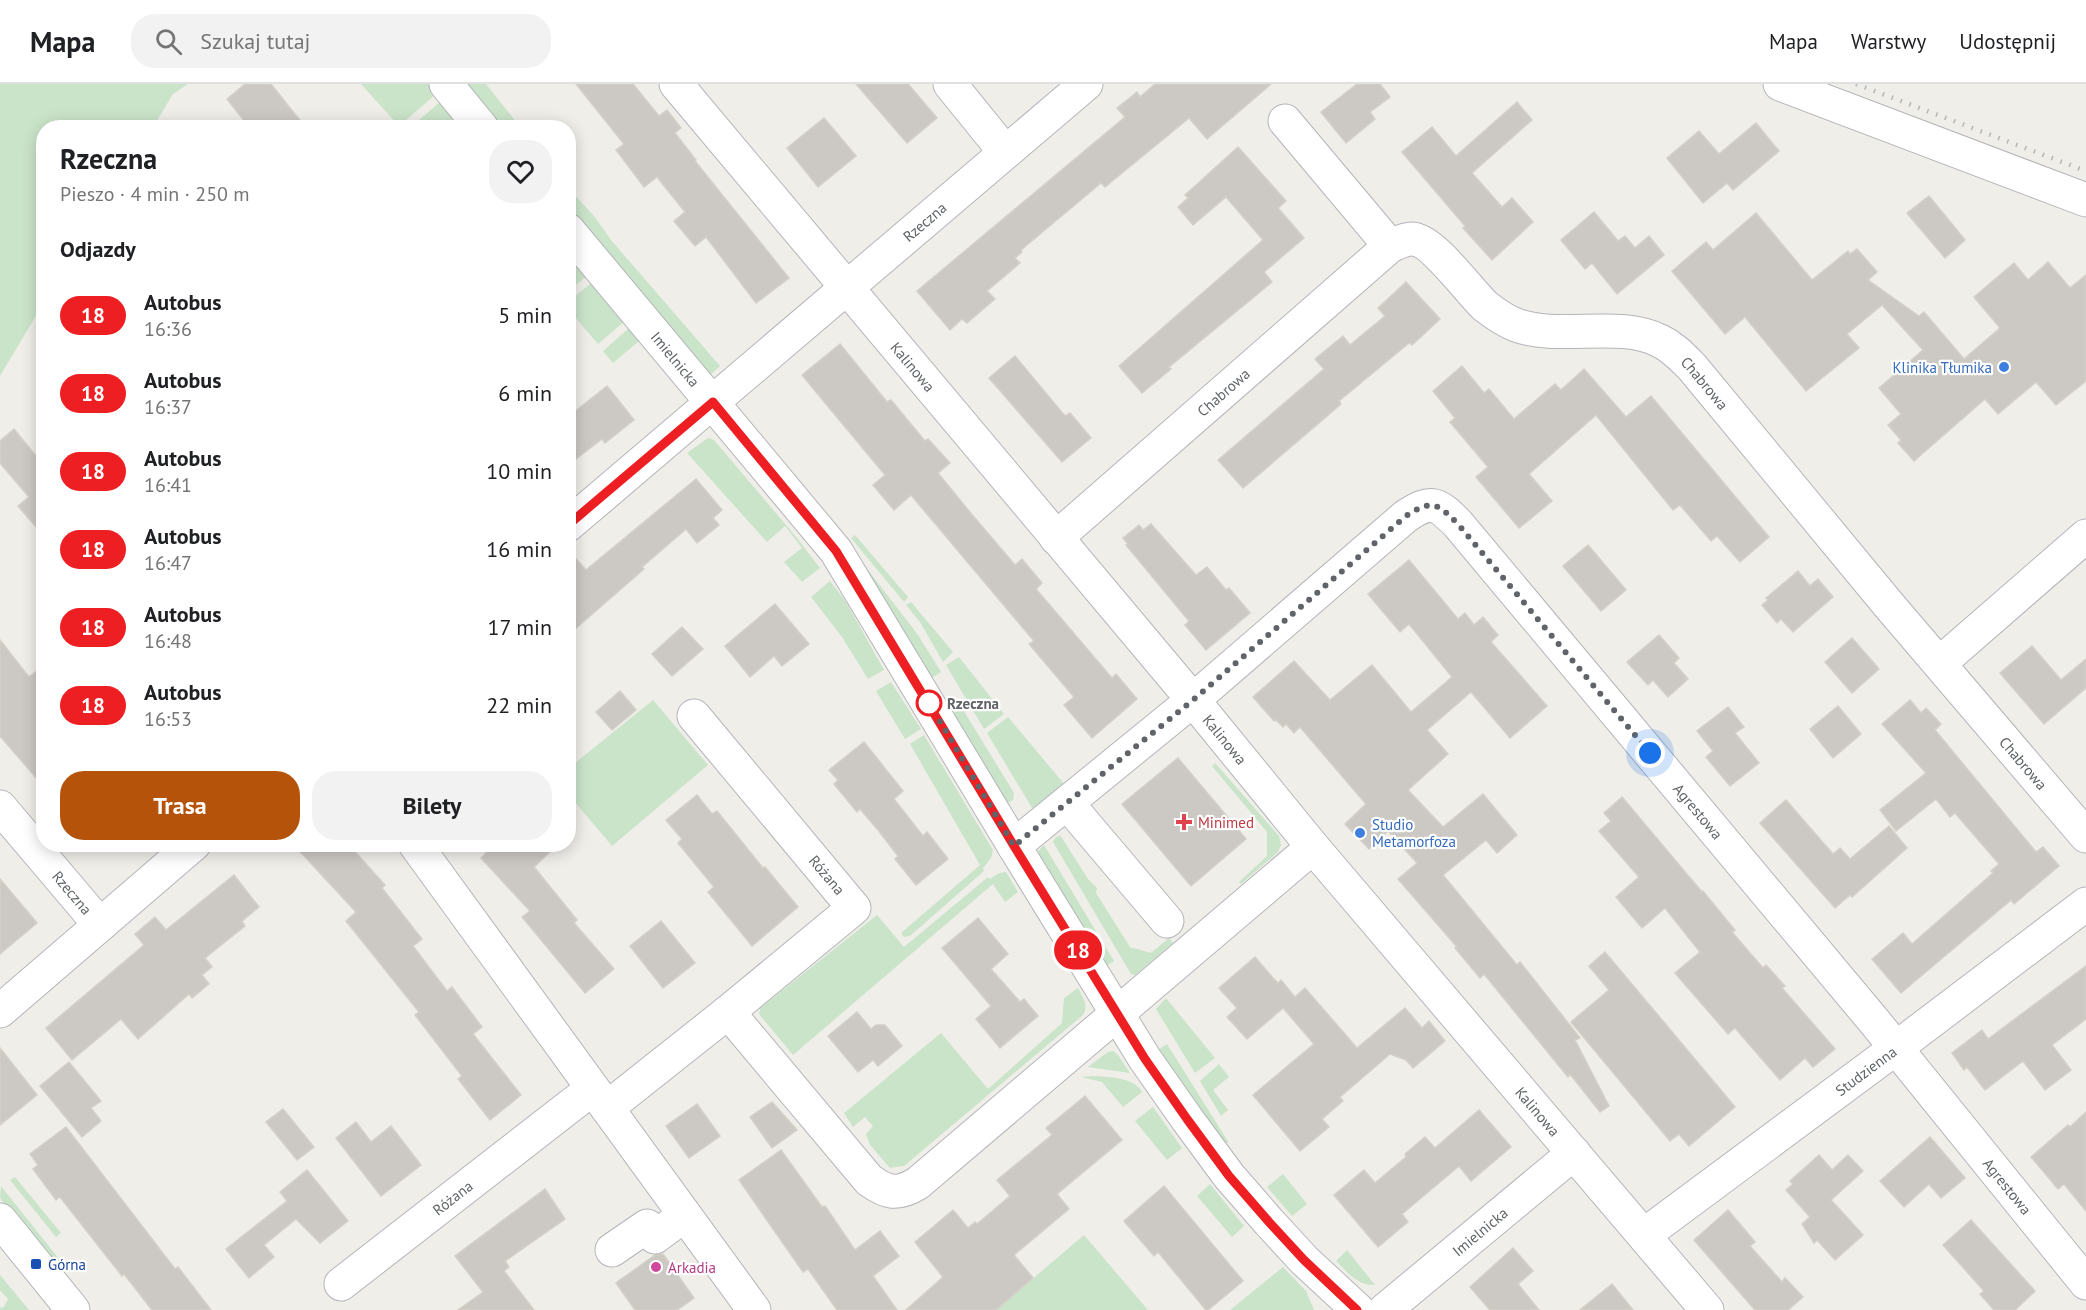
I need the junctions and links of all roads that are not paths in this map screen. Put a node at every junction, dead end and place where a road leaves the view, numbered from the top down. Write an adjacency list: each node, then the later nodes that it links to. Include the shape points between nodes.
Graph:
1 (446, 84): 6 (street)
2 (676, 84): 12 (street, Kalinowa)
3 (950, 84): 8 (street)
4 (1086, 84): 8 (street, Rzeczna)
5 (1780, 84): 9 (street)
6 (475, 120)
7 (1285, 122): 11 (street)
8 (1005, 152): 12 (street, Rzeczna)
9 (2086, 200)
10 (576, 239): 13 (street, Imielnicka)
11 (1390, 246): 16 (street, Chabrowa); 17 (street, Chabrowa, via 1412,239 1421,242 1487,307 1516,325 1541,330 1628,333 1660,340 1676,352)
12 (846, 288): 13 (street, Rzeczna); 16 (street, Kalinowa)
13 (713, 402): 14 (street, Rzeczna); 23 (street, Imielnicka, via 836,551)
14 (576, 518)
15 (2086, 536): 17 (street)
16 (1056, 538): 18 (street, Kalinowa)
17 (1940, 663): 22 (street, Chabrowa)
18 (1193, 700): 20 (street); 24 (street, Kalinowa); 35 (street, Agrestowa, via 1406,516 1419,507 1439,506)
19 (694, 716): 33 (street, Różana, via 854,908)
20 (1067, 802): 23 (street); 30 (street)
21 (0, 807): 25 (street, Rzeczna)
22 (2086, 836)
23 (1014, 846): 34 (street, Imielnicka)
24 (1313, 847): 34 (street); 37 (street, Kalinowa)
25 (36, 849)
26 (38, 852): 31 (street, Rzeczna)
27 (185, 852): 31 (street, Rzeczna)
28 (421, 852): 36 (street)
29 (2086, 904): 35 (street, Studzienna)
30 (1167, 921)
31 (100, 925): 32 (street, Rzeczna)
32 (0, 1011)
33 (728, 1012): 34 (street, via 869,1180 894,1192 918,1184); 36 (street, Różana)
34 (1118, 1012): 46 (street, Imielnicka, via 1145,1059 1229,1176 1304,1260)
35 (1896, 1048): 40 (street, Studzienna); 42 (street, Agrestowa)
36 (599, 1098): 38 (street); 43 (street, Różana)
37 (1574, 1153): 40 (street, Kalinowa); 47 (street, Imielnicka)
38 (685, 1215): 41 (street, via 655,1237 647,1226); 45 (street)
39 (0, 1220): 44 (street)
40 (1644, 1235): 48 (street, Kalinowa)
41 (612, 1250)
42 (2086, 1283)
43 (341, 1284)
44 (73, 1310)
45 (754, 1310)
46 (1358, 1310)
47 (1385, 1310)
48 (1707, 1310)

